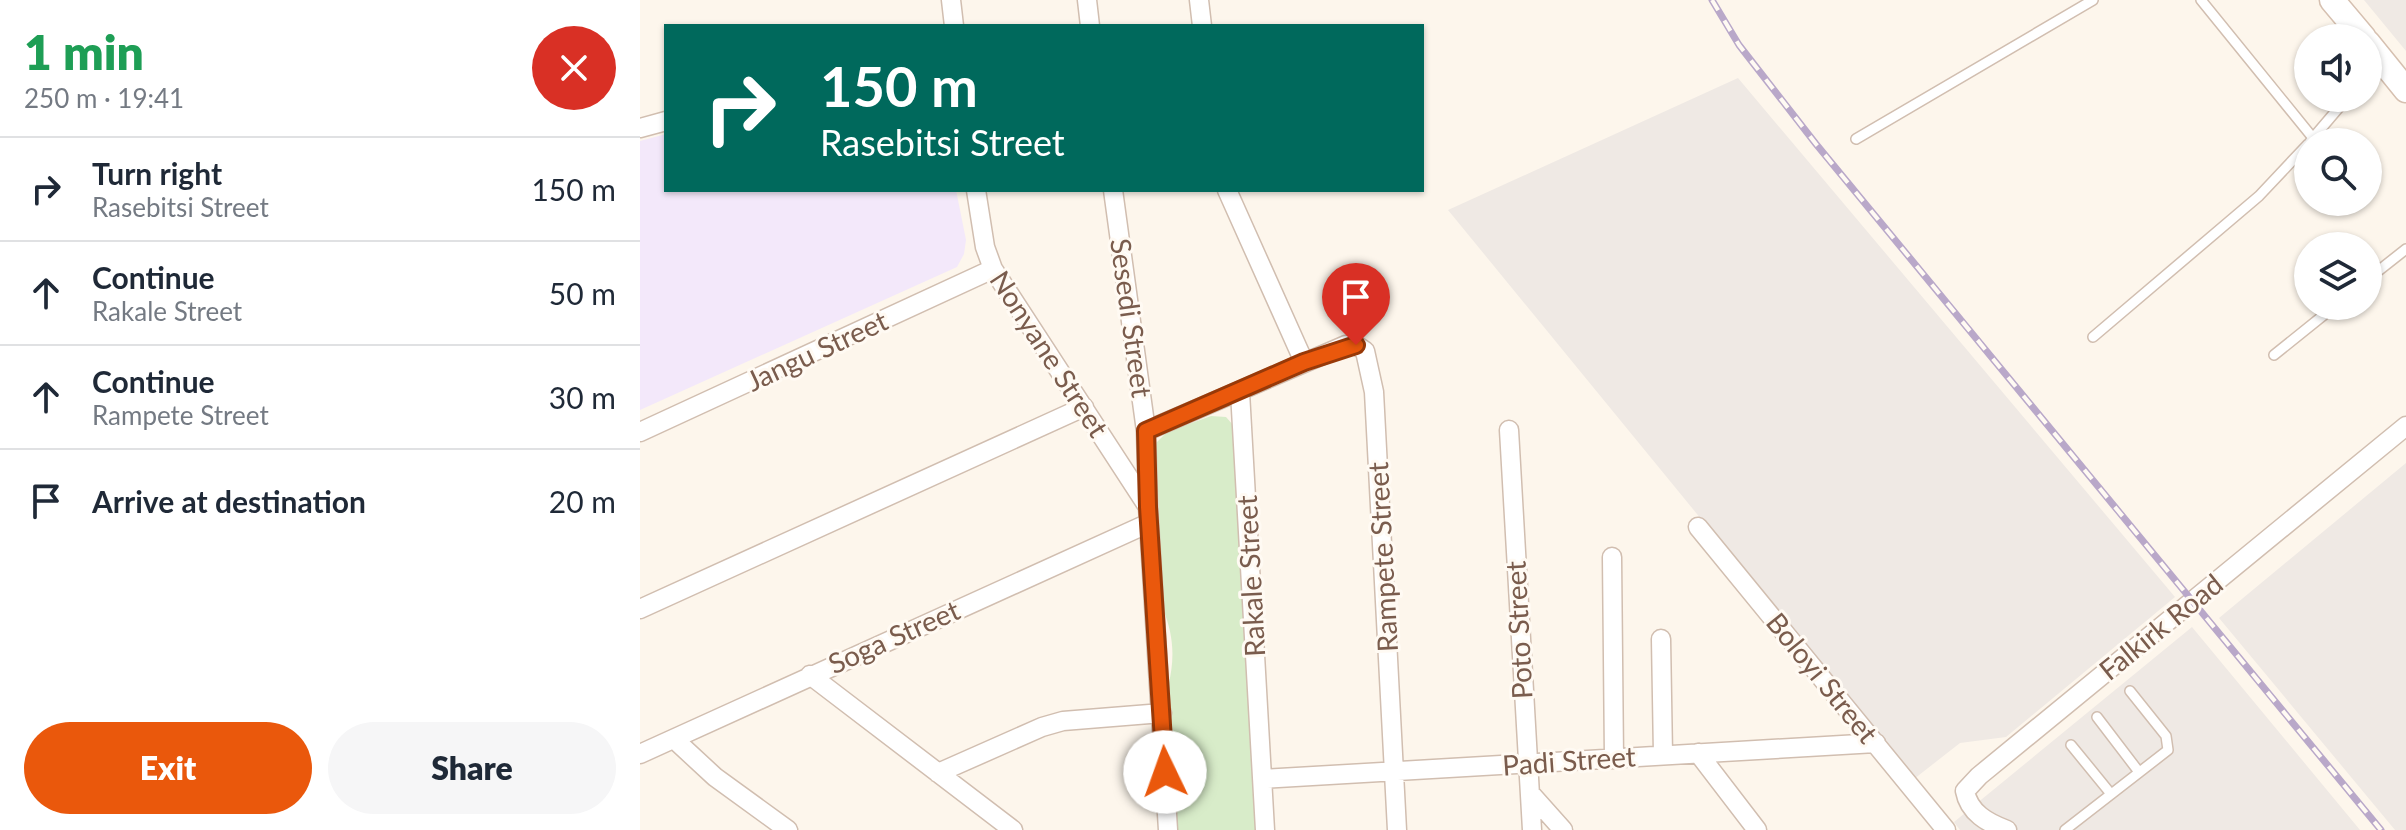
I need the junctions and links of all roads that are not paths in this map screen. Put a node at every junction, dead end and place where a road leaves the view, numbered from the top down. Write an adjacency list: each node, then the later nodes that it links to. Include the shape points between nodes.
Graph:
1 (951, 0): 7 (street)
2 (1087, 0): 8 (street)
3 (1199, 0): 9 (street)
4 (2093, 0): 18 (lane)
5 (2201, 0): 16 (lane)
6 (2332, 0): 10 (main road)
7 (954, 24)
8 (1090, 24)
9 (1202, 24)
10 (2352, 24)
11 (2382, 60): 12 (main road)
12 (2406, 90)
13 (2335, 112): 17 (lane)
14 (664, 122): 15 (street)
15 (640, 128)
16 (2299, 128)
17 (2322, 128)
18 (1856, 139)
19 (2294, 159): 27 (lane, via 2259,196)
20 (976, 192): 25 (street, Nonyane Street)
21 (1113, 192): 34 (street, Sesedi Street)
22 (1228, 192): 29 (street)
23 (2406, 249): 24 (lane)
24 (2382, 268)
25 (993, 269): 31 (street, Nonyane Street); 35 (street, Jangu Street)
26 (2318, 320): 28 (lane)
27 (2093, 337)
28 (2274, 355)
29 (1304, 362): 30 (street); 53 (street, Rampete Street, via 1356,345 1370,361)
30 (1240, 392): 34 (street); 56 (street, Rakale Street)
31 (1084, 407): 36 (street, Nonyane Street); 39 (street)
32 (2406, 426): 68 (street, Falkirk Road, via 1979,776 1965,791 1967,802 1987,823)
33 (1509, 430): 52 (street, Poto Street)
34 (1146, 431): 36 (street, Sesedi Street)
35 (640, 432)
36 (1148, 515): 41 (street, Soga Street); 43 (street, Sesedi Street)
37 (1698, 527): 46 (street, Boloyi Street)
38 (1612, 557): 51 (street)
39 (640, 609)
40 (1661, 639): 50 (street)
41 (810, 675): 45 (street, Soga Street); 55 (street)
42 (2130, 691): 54 (lane, via 2169,743 2168,750)
43 (1162, 713): 55 (street, via 1063,721); 61 (street, Sesedi Street)
44 (2097, 717): 54 (lane)
45 (674, 739): 49 (street, Soga Street); 59 (street, via 715,777)
46 (1876, 743): 48 (street, Padi Street); 67 (street, Boloyi Street)
47 (2071, 745): 58 (lane)
48 (1698, 753): 50 (street, Padi Street); 66 (street)
49 (640, 754)
50 (1663, 755): 51 (street, Padi Street)
51 (1614, 759): 52 (street, Padi Street)
52 (1526, 764): 53 (street, Padi Street); 57 (street, Poto Street)
53 (1394, 772): 56 (street, Padi Street); 63 (street, Rampete Street)
54 (2139, 772): 58 (lane)
55 (938, 773): 60 (street)
56 (1263, 779): 62 (street, Rakale Street)
57 (1530, 793): 64 (street, Poto Street); 65 (street, Padi Street)
58 (2111, 794): 69 (lane)
59 (788, 830)
60 (1013, 830)
61 (1168, 830)
62 (1265, 830)
63 (1397, 830)
64 (1532, 830)
65 (1563, 830)
66 (1757, 830)
67 (1946, 830)
68 (2007, 830)
69 (2065, 830)

